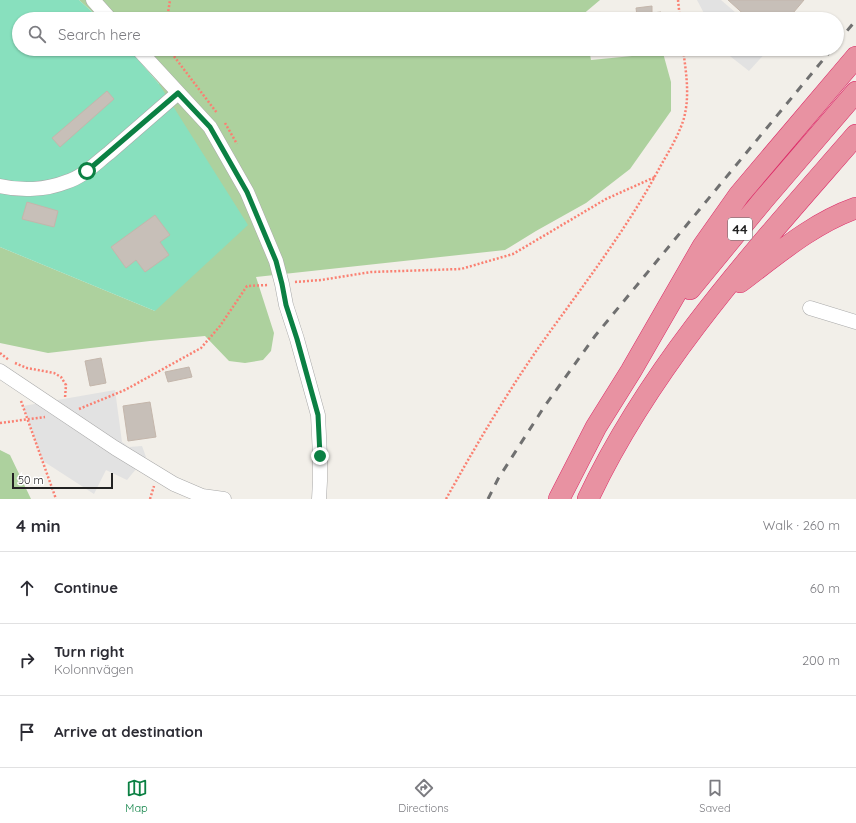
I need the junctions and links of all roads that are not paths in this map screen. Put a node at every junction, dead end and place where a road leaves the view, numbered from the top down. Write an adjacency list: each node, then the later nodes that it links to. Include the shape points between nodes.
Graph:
1 (94, 0): 2 (street)
2 (104, 12)
3 (144, 56): 5 (street)
4 (856, 57): 14 (highway, via 739,195 703,246)
5 (177, 91): 8 (street, via 87,171 67,182 30,189); 16 (street, via 210,127 247,192 276,261 318,415)
6 (856, 92): 14 (highway, 44, via 692,286)
7 (856, 135): 10 (highway, 44)
8 (0, 186)
9 (856, 208): 10 (highway, via 818,227)
10 (714, 302): 18 (highway, 44, via 649,391 620,438)
11 (810, 308): 12 (street)
12 (856, 322)
13 (0, 371): 15 (street, via 174,484 202,496)
14 (631, 371): 17 (highway, 44, via 596,427)
15 (224, 499)
16 (319, 499)
17 (558, 499)
18 (588, 499)

